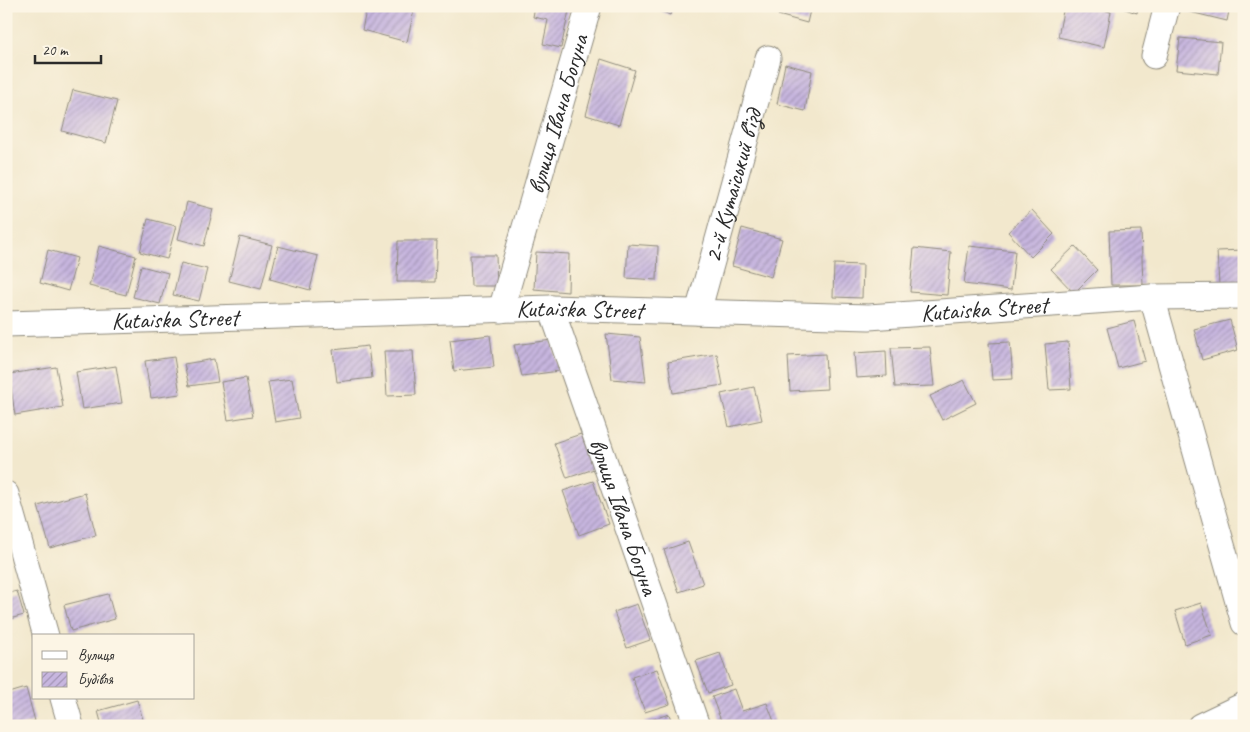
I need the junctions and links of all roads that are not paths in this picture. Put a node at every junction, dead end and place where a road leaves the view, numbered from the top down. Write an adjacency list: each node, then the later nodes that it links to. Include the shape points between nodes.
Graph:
1 (589, 6): 8 (street, вулиця Івана Богуна)
2 (1166, 6): 3 (street)
3 (1154, 56)
4 (768, 58): 9 (street, 2-й Кутаїський в’їзд)
5 (1244, 296): 6 (street, Kutaiska Street)
6 (1152, 297): 9 (street, Kutaiska Street, via 869,317); 12 (street)
7 (551, 308): 8 (street, Kutaiska Street); 9 (street, Kutaiska Street); 17 (street, вулиця Івана Богуна)
8 (501, 310): 10 (street, Kutaiska Street)
9 (698, 312)
10 (6, 324)
11 (6, 494): 13 (street)
12 (1244, 623)
13 (45, 634)
14 (64, 700): 16 (street)
15 (1244, 705): 18 (street)
16 (71, 726)
17 (697, 726)
18 (1200, 726)

